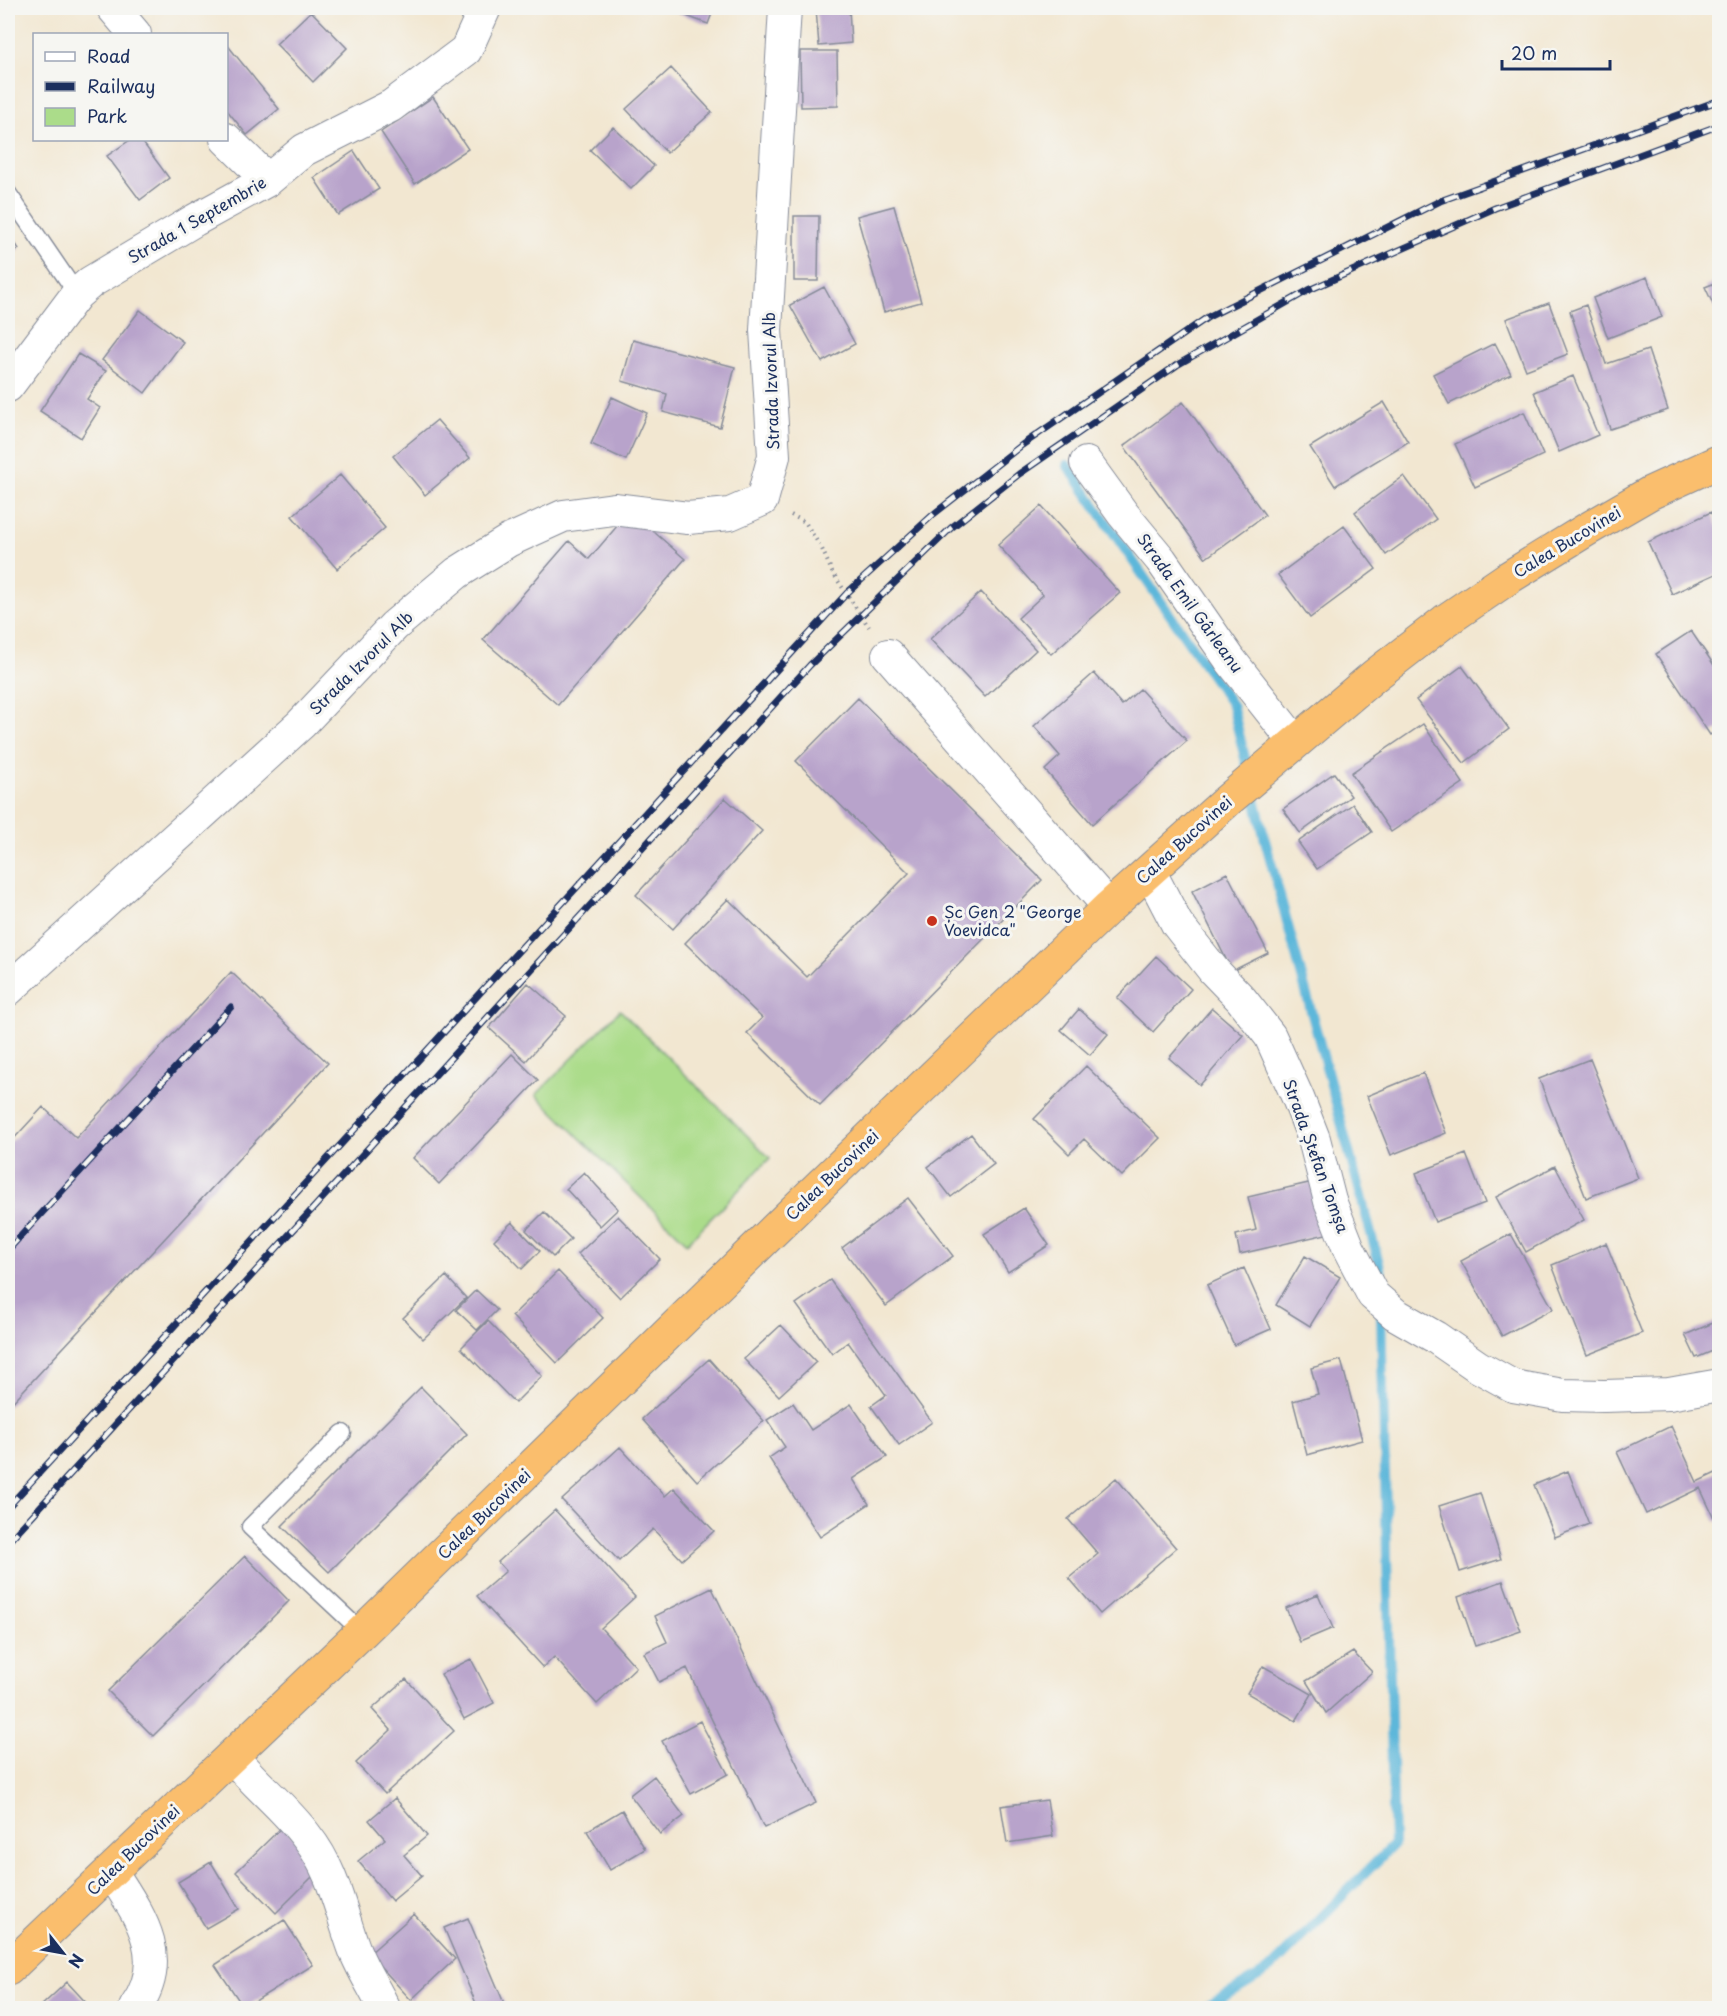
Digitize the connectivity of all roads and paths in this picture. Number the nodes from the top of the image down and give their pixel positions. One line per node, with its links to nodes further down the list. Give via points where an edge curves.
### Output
1 (113, 8): 4 (street)
2 (484, 8): 6 (street, Strada 1 Septembrie, via 466,50 391,106 304,150)
3 (785, 8): 12 (street, Strada Izvorul Alb, via 766,330 774,456)
4 (134, 33)
5 (228, 141): 6 (street)
6 (268, 180): 8 (street, Strada 1 Septembrie, via 142,251)
7 (8, 193): 8 (lane)
8 (77, 294): 9 (street, Strada 1 Septembrie)
9 (8, 386)
10 (1719, 461): 14 (highway, Calea Bucovinei, via 1650,493 1508,578 1445,621)
11 (1086, 464): 14 (street, Strada Emil Gârleanu)
12 (762, 500): 13 (path, via 805,522 832,572); 17 (street, Strada Izvorul Alb, via 730,514 688,518 614,509 563,516 508,541 458,573 394,626 301,724)
13 (888, 655): 16 (street)
14 (1295, 742): 15 (highway, Calea Bucovinei)
15 (1150, 872): 16 (highway, Calea Bucovinei); 18 (street, Strada Ștefan Tomșa, via 1177,924 1270,1036 1314,1139 1330,1201 1349,1249 1384,1305 1513,1386 1563,1395 1669,1394)
16 (1109, 907): 20 (highway, Calea Bucovinei)
17 (8, 990)
18 (1719, 1385)
19 (343, 1433): 20 (lane, via 250,1527)
20 (362, 1632): 21 (highway, Calea Bucovinei)
21 (232, 1756): 22 (highway, Calea Bucovinei); 25 (street, via 308,1837 326,1865 356,1952)
22 (111, 1871): 23 (highway, Calea Bucovinei); 24 (street, via 141,1917 149,1939 152,1969)
23 (8, 1970)
24 (135, 2008)
25 (384, 2008)

